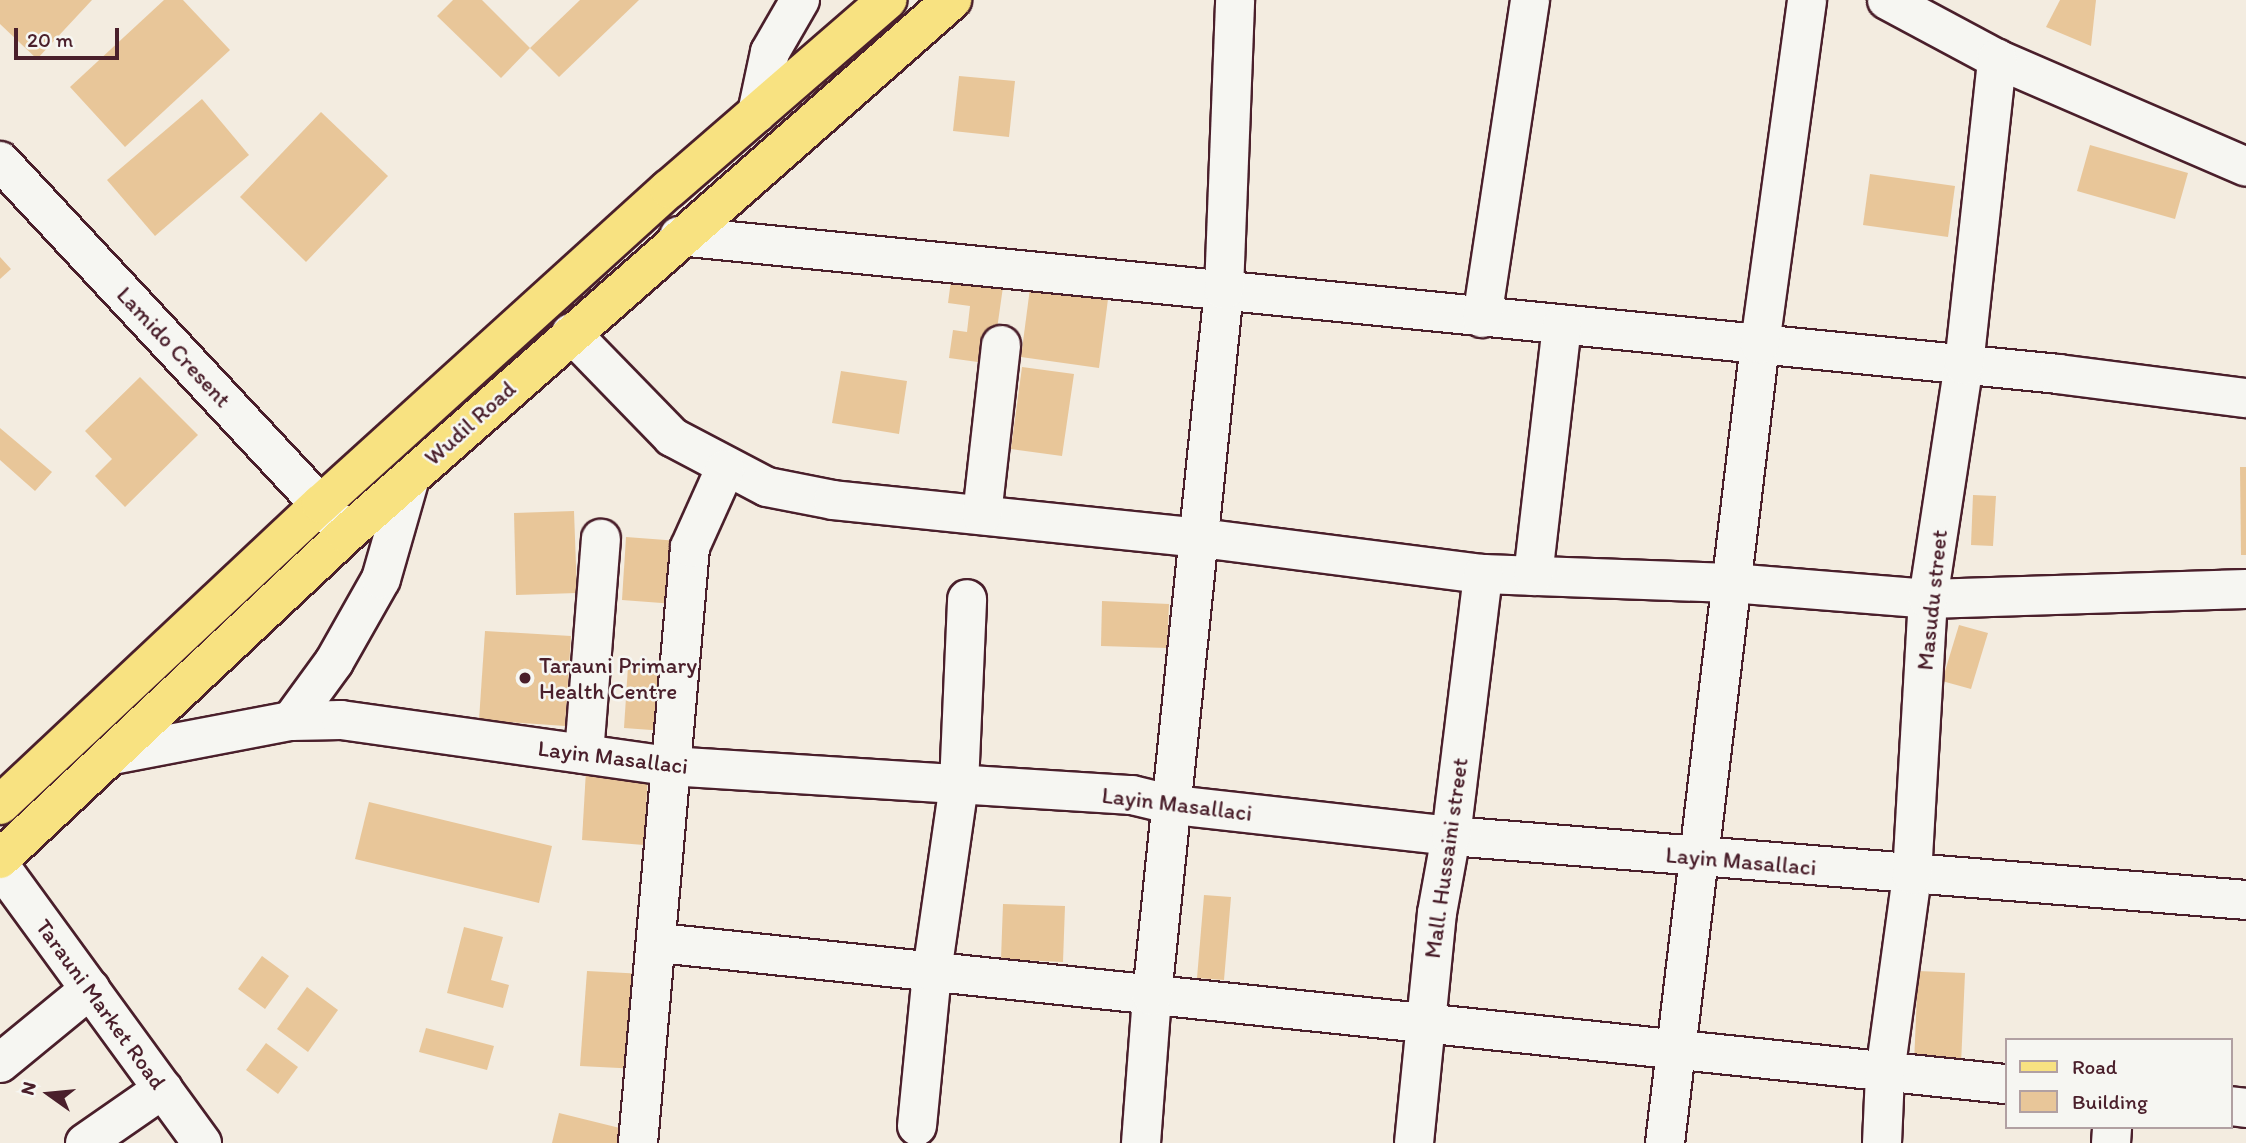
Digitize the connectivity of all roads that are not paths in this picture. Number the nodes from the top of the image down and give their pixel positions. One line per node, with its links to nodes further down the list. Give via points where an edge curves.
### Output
1 (800, 0): 9 (street, via 770,52)
2 (887, 0): 9 (main road, Wudil Road)
3 (952, 0): 12 (main road, Wudil Road)
4 (1235, 0): 13 (street)
5 (1530, 0): 14 (street)
6 (1807, 0): 17 (street)
7 (1891, 1): 8 (street)
8 (1997, 59): 11 (street); 19 (street, Masudu street)
9 (757, 113): 23 (main road, Wudil Road)
10 (0, 161): 23 (street, Lamido Cresent)
11 (2246, 167)
12 (679, 236): 13 (street); 16 (main road, Wudil Road)
13 (1224, 290): 14 (street); 26 (street)
14 (1482, 318): 15 (street)
15 (1562, 325): 17 (street); 29 (street)
16 (572, 333): 21 (street, via 672,438); 22 (main road, Wudil Road)
17 (1760, 344): 19 (street); 30 (street)
18 (1001, 345): 24 (street)
19 (1964, 365): 20 (street); 33 (street, Masudu street)
20 (2246, 398)
21 (725, 469): 24 (street, via 767,487 833,499); 37 (street, via 690,547)
22 (410, 478): 25 (main road, Wudil Road); 34 (street, via 381,579 334,662)
23 (321, 504): 25 (street, Lamido Cresent); 39 (main road, Wudil Road)
24 (982, 515): 26 (street)
25 (346, 534): 36 (main road, Wudil Road)
26 (1201, 538): 28 (street); 40 (street)
27 (601, 539): 35 (street)
28 (1483, 574): 29 (street); 41 (street, Mall. Hussaini street)
29 (1534, 576): 30 (street)
30 (1731, 583): 33 (street); 42 (street)
31 (2246, 589): 33 (street)
32 (967, 598): 38 (street)
33 (1928, 599): 45 (street, Masudu street)
34 (291, 721): 35 (street, Layin Masallaci, via 341,720); 36 (street, Layin Masallaci)
35 (584, 754): 37 (street, Layin Masallaci)
36 (112, 755): 43 (main road, Wudil Road)
37 (669, 766): 38 (street, Layin Masallaci); 47 (street)
38 (958, 785): 40 (street, Layin Masallaci, via 1132,795); 48 (street)
39 (0, 805)
40 (1174, 805): 41 (street, Layin Masallaci); 50 (street)
41 (1451, 836): 42 (street, Layin Masallaci); 51 (street, Mall. Hussaini street)
42 (1702, 858): 45 (street, Layin Masallaci); 52 (street)
43 (0, 859)
44 (0, 866): 49 (street, Tarauni Market Road)
45 (1912, 875): 46 (street, Layin Masallaci); 54 (street, Masudu street)
46 (2246, 900)
47 (659, 943): 48 (street); 60 (street)
48 (932, 972): 50 (street); 57 (street)
49 (90, 989): 53 (street); 56 (street, Tarauni Market Road)
50 (1152, 996): 51 (street); 61 (street)
51 (1425, 1024): 52 (street); 62 (street, Mall. Hussaini street)
52 (1674, 1051): 54 (street); 63 (street)
53 (0, 1063)
54 (1885, 1073): 55 (street); 64 (street, Masudu street)
55 (2004, 1084)
56 (163, 1089): 58 (street); 59 (street, Tarauni Market Road)
57 (917, 1126)
58 (85, 1143)
59 (202, 1143)
60 (638, 1143)
61 (1141, 1143)
62 (1414, 1143)
63 (1665, 1143)
64 (1882, 1143)

